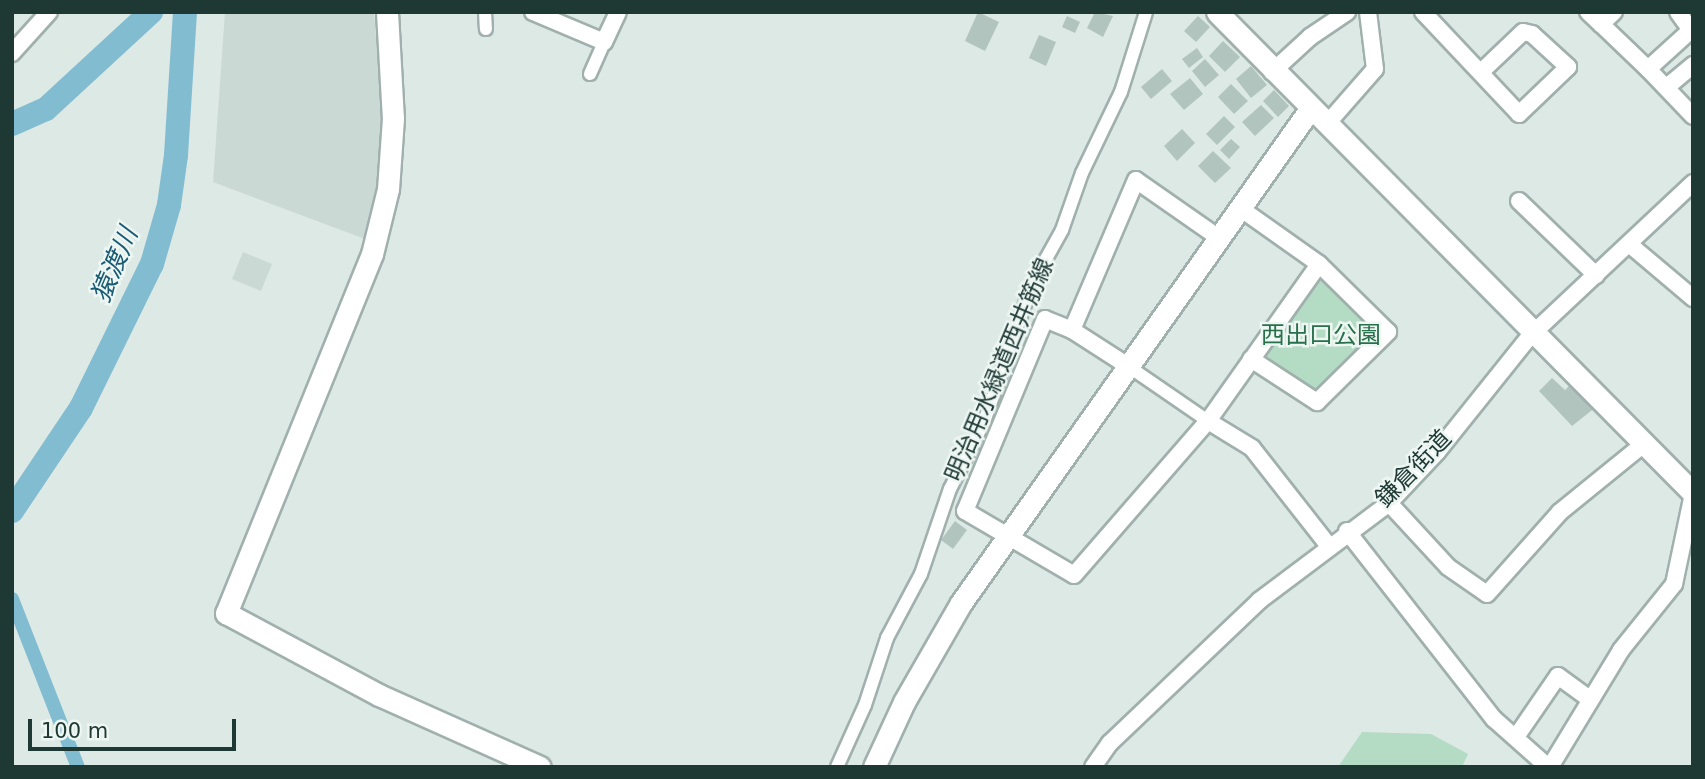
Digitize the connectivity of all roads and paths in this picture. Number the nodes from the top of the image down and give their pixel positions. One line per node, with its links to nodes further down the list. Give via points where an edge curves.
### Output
1 (50, 12): 17 (street)
2 (387, 12): 48 (street, via 393,118 388,188 372,254 226,613 379,695)
3 (485, 12): 15 (street)
4 (618, 12): 16 (street)
5 (1146, 12): 49 (street, 明治用水緑道西井筋線, via 1121,92 1082,173 1062,230 1032,284 984,422 950,489 920,574 887,638 865,705)
6 (1217, 12): 20 (street)
7 (1368, 12): 26 (street, via 1375,69)
8 (1423, 12): 21 (street)
9 (1588, 12): 14 (street)
10 (1614, 12): 14 (street)
11 (1678, 12): 19 (street, via 1691,30)
12 (539, 14): 16 (street)
13 (1338, 15): 20 (street)
14 (1601, 24): 19 (street)
15 (486, 30)
16 (604, 42): 22 (street)
17 (12, 53)
18 (1693, 65): 23 (street)
19 (1648, 69): 23 (street)
20 (1272, 72): 24 (street)
21 (1481, 72): 21 (street, via 1519,114 1567,67 1532,34 1523,32)
22 (590, 74)
23 (1668, 86): 25 (street)
24 (1310, 109): 26 (street); 29 (street)
25 (1693, 116)
26 (1326, 125): 36 (street)
27 (1693, 183): 31 (street, 鎌倉街道)
28 (1519, 201): 33 (street)
29 (1240, 208): 30 (street); 32 (street)
30 (1219, 238): 35 (street, via 1136,180); 38 (street)
31 (1629, 244): 33 (street, 鎌倉街道); 34 (street)
32 (1319, 264): 37 (street); 37 (street, via 1388,332 1317,402)
33 (1597, 275): 36 (street, 鎌倉街道)
34 (1693, 298)
35 (1072, 330): 38 (street); 44 (street, via 1045,318 965,511)
36 (1537, 333): 40 (street); 42 (street, 鎌倉街道)
37 (1251, 359): 39 (street)
38 (1128, 366): 39 (street); 44 (street)
39 (1208, 421): 44 (street, via 1074,575); 45 (street, via 1252,448)
40 (1645, 443): 41 (street); 42 (street, via 1560,512 1486,594 1448,567)
41 (1693, 494): 46 (street, via 1674,584 1650,610)
42 (1389, 503): 43 (street, 鎌倉街道)
43 (1348, 531): 45 (street, 鎌倉街道); 47 (street, via 1494,719)
44 (1010, 540): 50 (street, via 933,650)
45 (1328, 545): 51 (street, 鎌倉街道, via 1260,600 1117,736)
46 (1590, 699): 47 (street, via 1558,676); 52 (street)
47 (1516, 737): 52 (street)
48 (540, 767)
49 (837, 767)
50 (874, 767)
51 (1093, 767)
52 (1549, 767)

